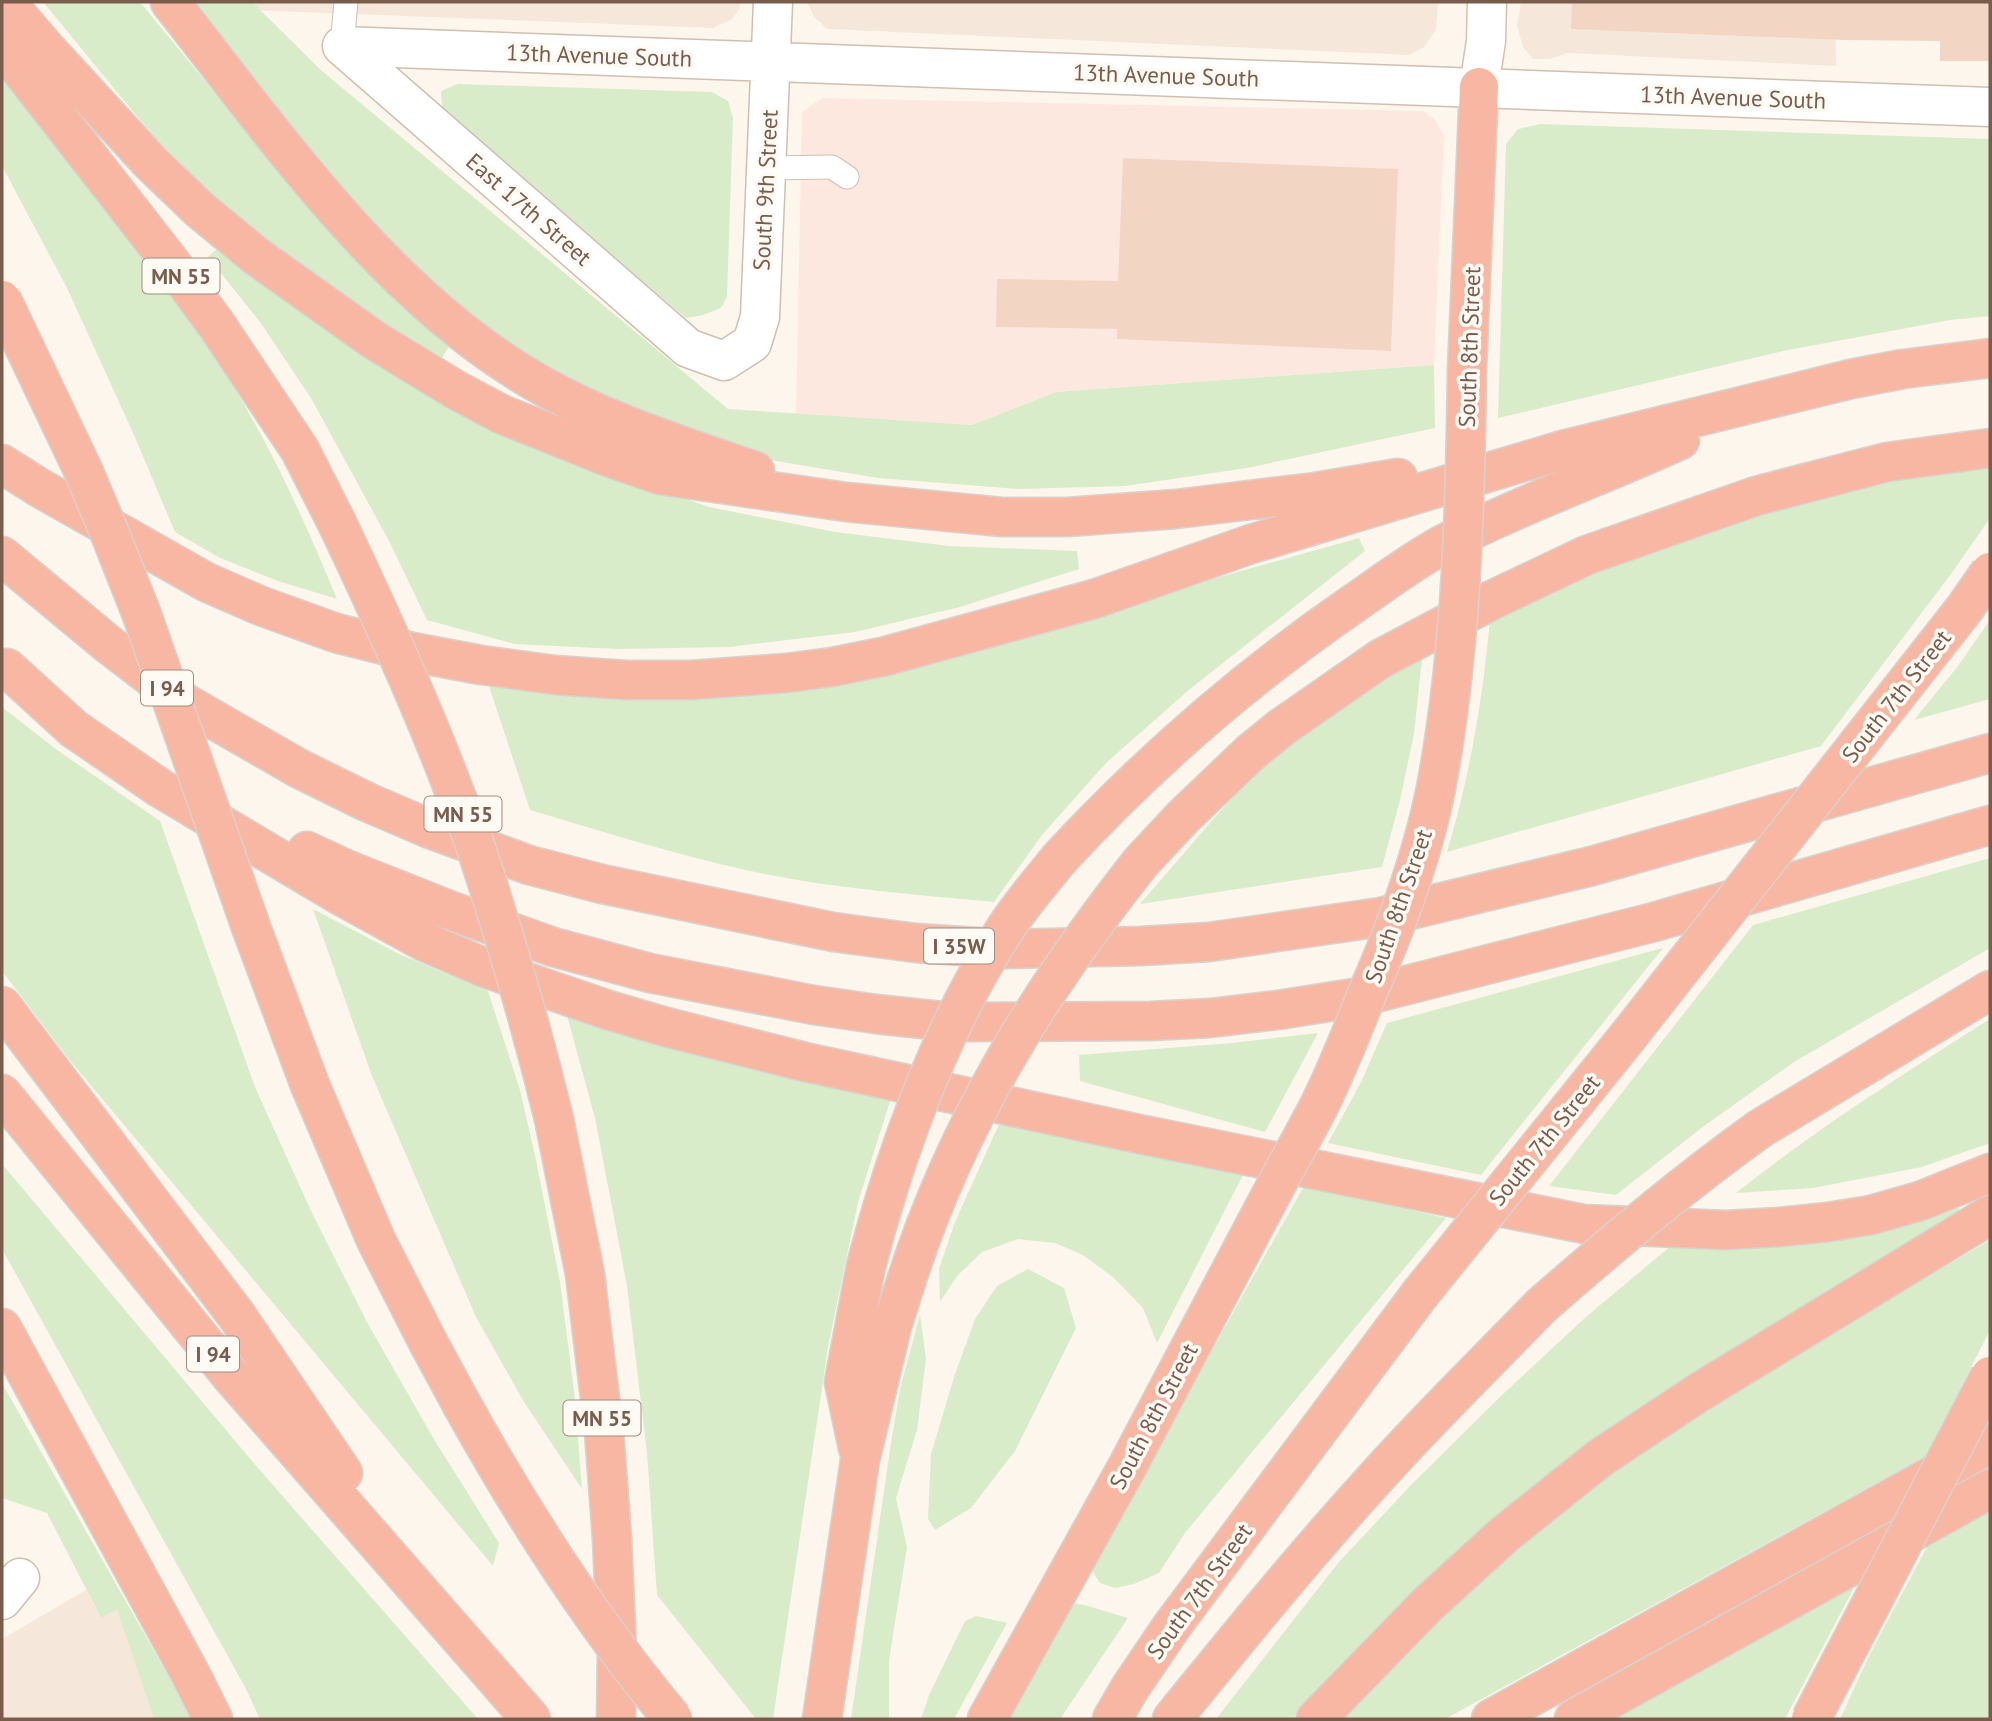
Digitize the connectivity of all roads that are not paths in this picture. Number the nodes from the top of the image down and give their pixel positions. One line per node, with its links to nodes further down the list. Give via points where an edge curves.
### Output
1 (6, 2): 20 (highway, via 107,116 199,209 310,295 456,390 501,414 660,475)
2 (170, 2): 20 (highway, via 345,218 425,300 485,349 544,387 629,427)
3 (346, 2): 7 (lane)
4 (772, 2): 8 (street, South 9th Street)
5 (1487, 2): 9 (street, South 8th Street)
6 (2, 46): 39 (highway, MN 55, bridge, via 216,324 300,450 378,610 472,838 534,1040 585,1274 612,1538)
7 (342, 46): 8 (street, 13th Avenue South); 15 (street, East 17th Street, via 688,348)
8 (771, 61): 9 (street, 13th Avenue South); 11 (street, South 9th Street)
9 (1479, 86): 10 (street, 13th Avenue South); 42 (highway, South 8th Street, bridge, via 1464,527 1454,660 1435,789 1410,885 1390,943 1319,1105)
10 (1990, 107)
11 (766, 167): 12 (lane, via 832,167); 15 (street, South 9th Street, via 760,317 752,343)
12 (847, 177)
13 (2, 300): 40 (highway, I 94, bridge, via 115,546 310,1085 376,1240 522,1509 598,1623)
14 (1990, 358): 16 (highway, via 1903,369)
15 (724, 361)
16 (1782, 395): 18 (highway); 34 (highway, bridge, via 1507,514 1404,569 1260,673 1128,788 1060,858 1008,925 981,970 942,1044 899,1152 866,1266 844,1382)
17 (1990, 448): 34 (highway, bridge, via 1887,462 1756,496 1587,555 1380,659 1250,753 1142,862 1103,911 994,1077 921,1236 892,1326)
18 (1559, 451): 19 (highway, via 1251,544 1094,599 943,641 832,667 691,680 555,675 435,656 336,633 206,582); 20 (highway, via 1315,492 1067,517 1002,517)
19 (2, 464)
20 (846, 502)
21 (2, 556): 24 (highway, I 35W, via 185,704 298,768 430,829 529,865 602,884 833,932 916,943 1009,949 1141,946 1209,942 1381,918 1592,866)
22 (1990, 572): 43 (highway, South 7th Street, bridge, via 1626,1039 1420,1294 1172,1626)
23 (4, 666): 25 (highway, via 166,777 301,848 449,910 553,947 650,973 814,1005 951,1022 1210,1018 1360,997 1654,922); 29 (highway, via 74,729 160,788 425,942 608,1010 691,1033 1126,1131 1584,1224 1726,1230 1828,1222 1920,1201)
24 (1990, 753)
25 (1990, 825)
26 (1990, 990): 44 (highway, bridge, via 1761,1128 1608,1247 1541,1306 1369,1485)
27 (2, 1006): 36 (highway, via 237,1316)
28 (2, 1094): 36 (highway, I 94, via 232,1377)
29 (1990, 1173)
30 (1990, 1215): 45 (highway, via 1600,1458 1427,1604)
31 (2, 1328): 37 (highway)
32 (1990, 1376): 48 (highway, bridge)
33 (1990, 1444): 46 (highway)
34 (860, 1461): 41 (highway)
35 (1990, 1489): 47 (highway)
36 (433, 1608): 38 (highway, I 94)
37 (213, 1719)
38 (531, 1719)
39 (616, 1719)
40 (674, 1719)
41 (822, 1719)
42 (987, 1719)
43 (1112, 1719)
44 (1172, 1719)
45 (1316, 1719)
46 (1491, 1719)
47 (1574, 1719)
48 (1811, 1719)

